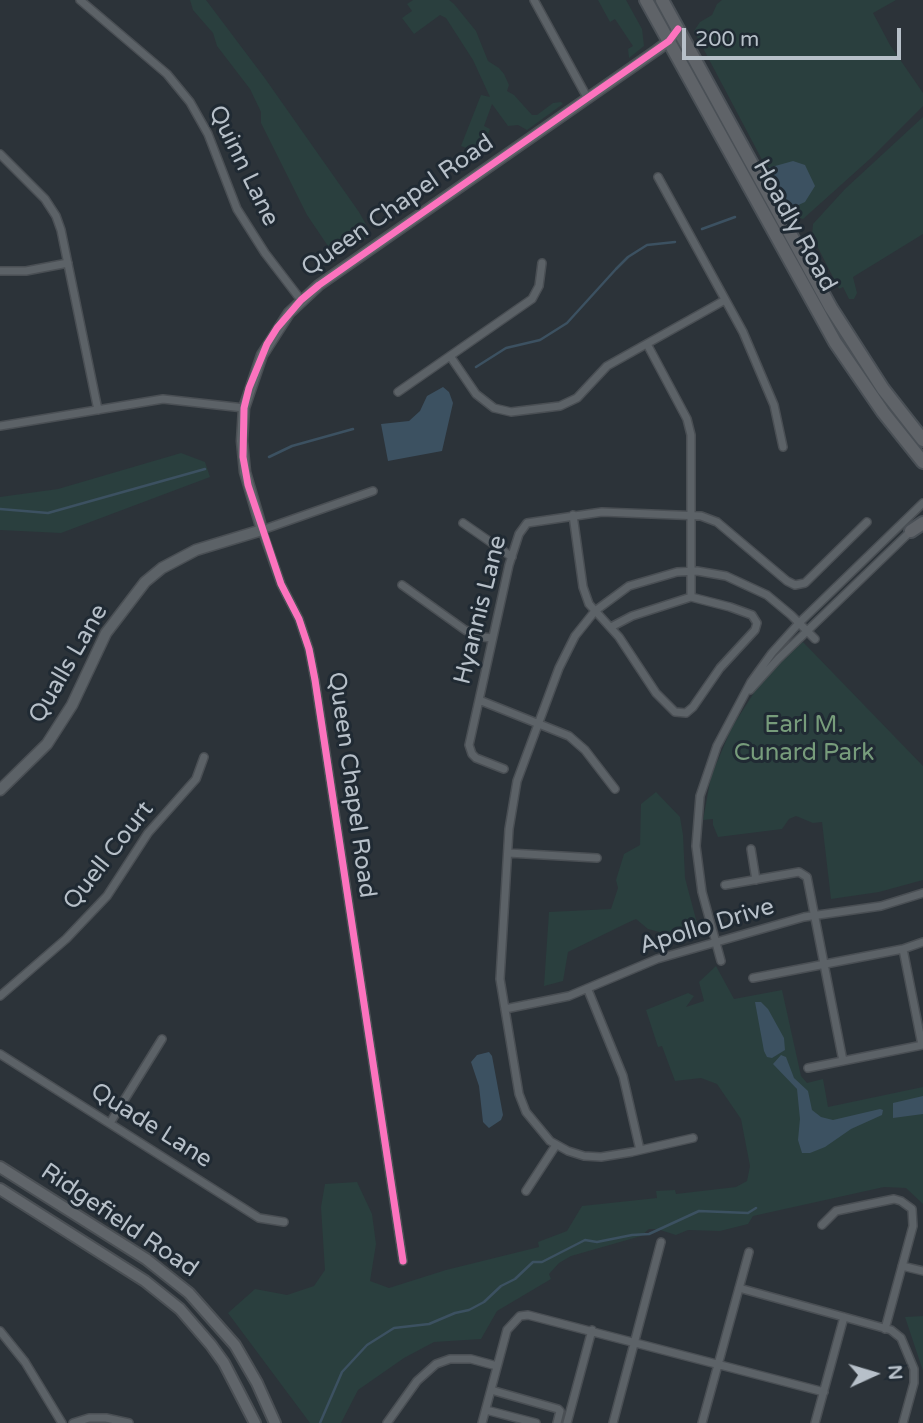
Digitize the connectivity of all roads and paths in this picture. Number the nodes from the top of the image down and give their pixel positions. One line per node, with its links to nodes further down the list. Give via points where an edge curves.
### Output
1 (80, 0): 13 (street, Quinn Lane, via 167,74 190,102 242,217)
2 (534, 0): 7 (street)
3 (646, 0): 6 (main road, Hoadly Road)
4 (662, 0): 5 (main road, Hoadly Road)
5 (678, 29): 6 (street, Queen Chapel Road); 21 (main road, Hoadly Road, via 831,308 883,389)
6 (669, 41): 7 (street, Queen Chapel Road); 23 (main road, Hoadly Road, via 835,342)
7 (588, 99): 13 (street, Queen Chapel Road)
8 (0, 154): 10 (street, via 50,206)
9 (658, 177): 14 (street)
10 (68, 263): 12 (street); 19 (street)
11 (542, 263): 16 (street, via 532,299)
12 (0, 271)
13 (301, 300): 18 (street, Queen Chapel Road, via 267,344)
14 (725, 300): 15 (street); 22 (street, via 774,405)
15 (647, 344): 16 (street, via 607,366 572,402 511,412 499,410 475,394); 27 (street, via 690,427)
16 (450, 356): 17 (street)
17 (398, 392)
18 (244, 408): 19 (street, via 163,399); 31 (street, Queen Chapel Road, via 245,472)
19 (98, 410): 20 (street)
20 (0, 426)
21 (923, 440)
22 (783, 447)
23 (923, 462)
24 (373, 491): 31 (street, Qualls Lane)
25 (923, 503): 38 (street)
26 (573, 515): 27 (street, Hyannis Lane); 33 (street, Hyannis Lane, via 527,523); 37 (street, via 583,587)
27 (691, 515): 29 (street, Hyannis Lane, via 716,522 795,585 805,583); 34 (street)
28 (923, 521): 32 (main road)
29 (867, 522)
30 (463, 523): 33 (street)
31 (262, 530): 49 (street, Qualls Lane, via 196,550 145,582 106,633 72,705 47,744); 82 (street, Queen Chapel Road, via 311,659)
32 (911, 531): 40 (street)
33 (512, 557): 41 (street, Hyannis Lane)
34 (691, 571): 36 (street); 37 (street, via 642,581 616,593); 38 (street, via 726,576 755,588)
35 (402, 585): 41 (street, via 465,630)
36 (691, 597): 39 (street); 39 (street, via 752,615 757,623 686,713 675,712 665,703)
37 (595, 611): 39 (street); 45 (street, via 567,649)
38 (799, 623): 40 (street); 44 (street, via 760,668)
39 (611, 627)
40 (808, 632): 42 (street); 44 (street, via 770,667)
41 (492, 638): 43 (street, Hyannis Lane)
42 (815, 639)
43 (479, 700): 45 (street); 47 (street, Hyannis Lane, via 470,750 476,758)
44 (739, 705): 57 (street, via 713,756 698,816 698,869)
45 (538, 723): 48 (street, via 578,743); 51 (street, via 517,781)
46 (204, 757): 64 (street, Quell Court, via 196,779 148,833 107,896)
47 (504, 769)
48 (615, 789)
49 (0, 790)
50 (751, 849): 53 (street)
51 (508, 853): 52 (street); 65 (street, via 500,979)
52 (597, 858)
53 (756, 880): 54 (street); 56 (street, via 804,874)
54 (725, 885)
55 (923, 893): 56 (street, Apollo Drive, via 881,906)
56 (814, 915): 57 (street, Apollo Drive); 61 (street)
57 (716, 942): 60 (street); 63 (street, Apollo Drive, via 645,964)
58 (923, 942): 59 (street)
59 (903, 949): 61 (street); 67 (street)
60 (721, 961)
61 (824, 965): 62 (street); 69 (street)
62 (753, 978)
63 (588, 990): 65 (street, Apollo Drive); 74 (street, via 623,1076)
64 (0, 996)
65 (505, 1009): 73 (street, via 521,1101 536,1127)
66 (162, 1039): 71 (street)
67 (922, 1045): 69 (street)
68 (0, 1054): 71 (street, Quade Lane)
69 (843, 1061): 70 (street)
70 (808, 1068)
71 (110, 1123): 78 (street, Quade Lane, via 259,1218)
72 (693, 1138): 74 (street)
73 (556, 1145): 74 (street, via 590,1157); 77 (street)
74 (640, 1150)
75 (0, 1167): 100 (main road, Ridgefield Road, via 146,1259 189,1293 235,1345)
76 (0, 1189): 99 (main road, Ridgefield Road, via 145,1281 180,1309 224,1363)
77 (526, 1191)
78 (284, 1223)
79 (822, 1225): 83 (street, via 836,1211 901,1201 912,1209 913,1216)
80 (661, 1242): 90 (street)
81 (749, 1252): 85 (street)
82 (402, 1261)
83 (902, 1266): 84 (street); 87 (street)
84 (923, 1271)
85 (739, 1289): 86 (street); 91 (street)
86 (844, 1317): 87 (street); 94 (street)
87 (885, 1329): 109 (street, via 901,1338 914,1369)
88 (592, 1330): 90 (street); 92 (street, via 536,1315 520,1316 507,1330); 105 (street)
89 (0, 1331): 96 (street)
90 (635, 1341): 91 (street); 106 (street)
91 (718, 1364): 94 (street); 107 (street)
92 (498, 1366): 93 (street); 101 (street, via 471,1359 436,1364)
93 (491, 1390): 95 (street); 104 (street, via 558,1409)
94 (824, 1392): 108 (street)
95 (486, 1410): 102 (street); 103 (street)
96 (62, 1423)
97 (74, 1423): 98 (street, via 89,1418)
98 (129, 1423)
99 (255, 1423)
100 (275, 1423)
101 (387, 1423)
102 (482, 1423)
103 (536, 1423)
104 (557, 1423)
105 (567, 1423)
106 (613, 1423)
107 (702, 1423)
108 (816, 1423)
109 (903, 1423)

